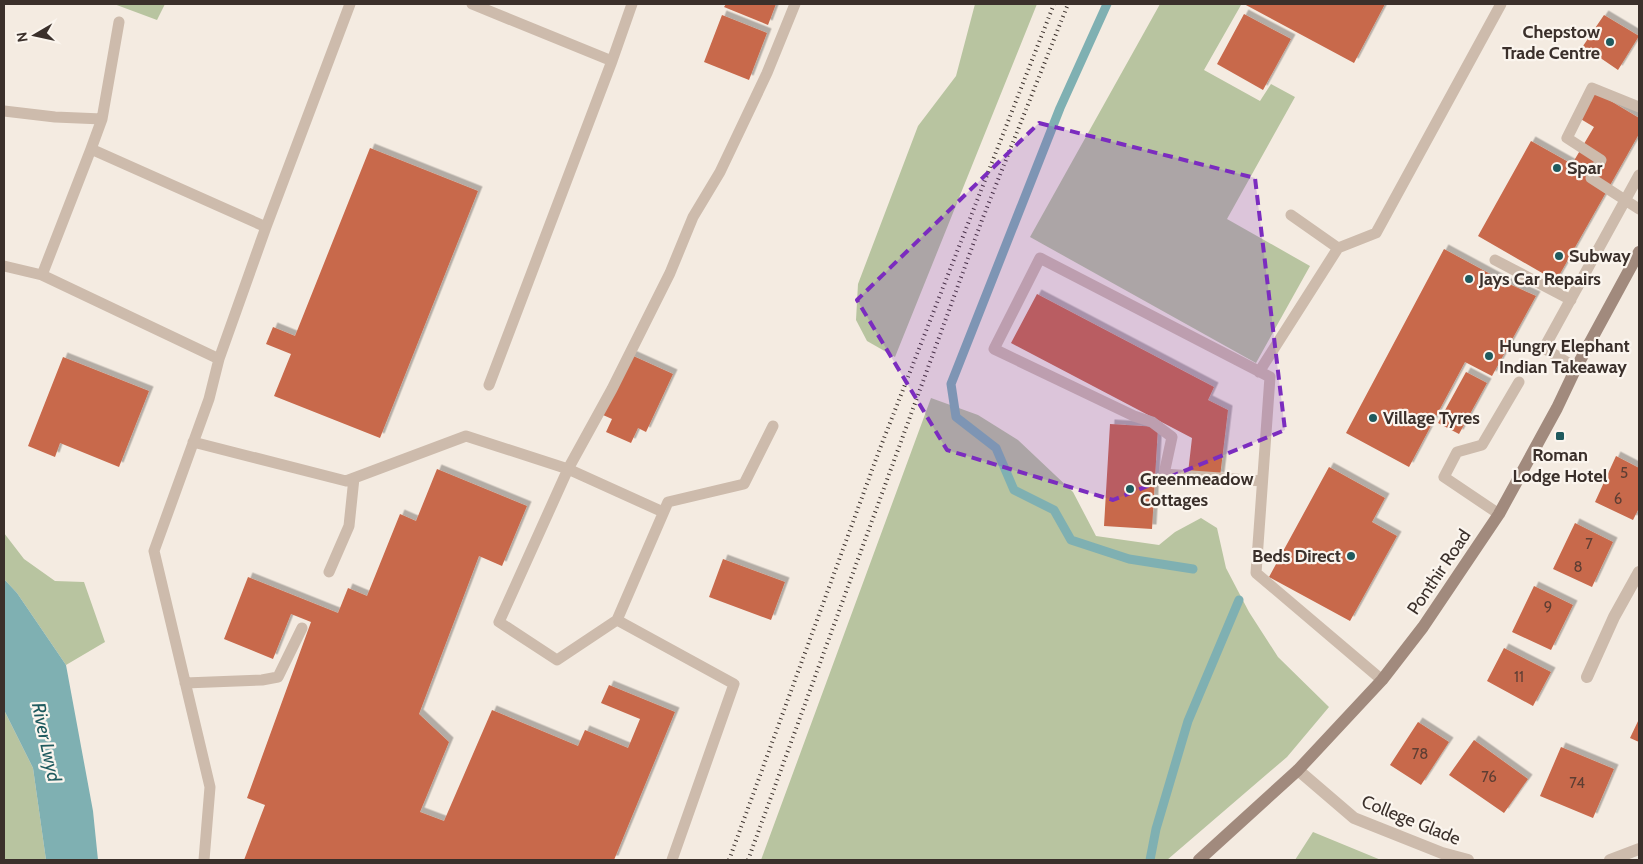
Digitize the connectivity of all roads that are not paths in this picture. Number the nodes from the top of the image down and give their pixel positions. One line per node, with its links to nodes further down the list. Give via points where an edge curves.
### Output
1 (350, 4): 16 (lane)
2 (472, 4): 7 (lane)
3 (632, 4): 7 (lane)
4 (795, 4): 30 (lane, via 767,73 720,172 693,216 670,273)
5 (1501, 4): 17 (lane, via 1376,233)
6 (119, 22): 10 (lane)
7 (612, 61): 27 (lane)
8 (1639, 107): 13 (lane, via 1592,88 1567,138 1601,160 1591,178)
9 (4, 111): 10 (lane)
10 (102, 119): 11 (lane)
11 (91, 149): 16 (lane); 21 (lane)
12 (1639, 175): 13 (lane)
13 (1625, 201): 14 (lane); 22 (lane)
14 (1639, 209)
15 (1291, 215): 17 (lane)
16 (266, 227): 23 (lane)
17 (1338, 248): 25 (lane)
18 (1639, 252): 24 (main road, Ponthir Road)
19 (1495, 260): 22 (lane)
20 (4, 266): 21 (lane)
21 (42, 275): 23 (lane)
22 (1571, 300): 24 (lane, via 1544,348)
23 (219, 359): 29 (lane)
24 (1576, 368): 34 (main road, Ponthir Road)
25 (1259, 372): 32 (lane, via 1270,377); 32 (lane, via 1040,258 994,349 1152,422 1172,437 1164,474)
26 (1519, 382): 34 (lane, via 1482,445 1457,452 1444,477)
27 (489, 385)
28 (773, 426): 33 (lane, via 744,484 668,502)
29 (193, 442): 31 (lane, via 346,481); 41 (lane, via 154,551)
30 (568, 469): 31 (lane, via 466,436); 33 (lane); 37 (lane, via 499,622 557,660)
31 (354, 478): 35 (lane, via 349,526)
32 (1262, 481): 40 (lane, via 1256,573)
33 (663, 512): 37 (lane)
34 (1498, 514): 40 (main road, Ponthir Road, via 1423,627)
35 (329, 572)
36 (1639, 572): 39 (street)
37 (617, 620): 45 (lane, via 734,684)
38 (302, 628): 41 (lane, via 278,677)
39 (1587, 677)
40 (1382, 680): 42 (main road, Ponthir Road)
41 (185, 682): 44 (lane, via 210,787)
42 (1298, 770): 46 (main road, Ponthir Road); 47 (street, College Glade, via 1354,818)
43 (1639, 849): 48 (street)
44 (204, 860)
45 (672, 860)
46 (1199, 860)
47 (1468, 860)
48 (1610, 860)

